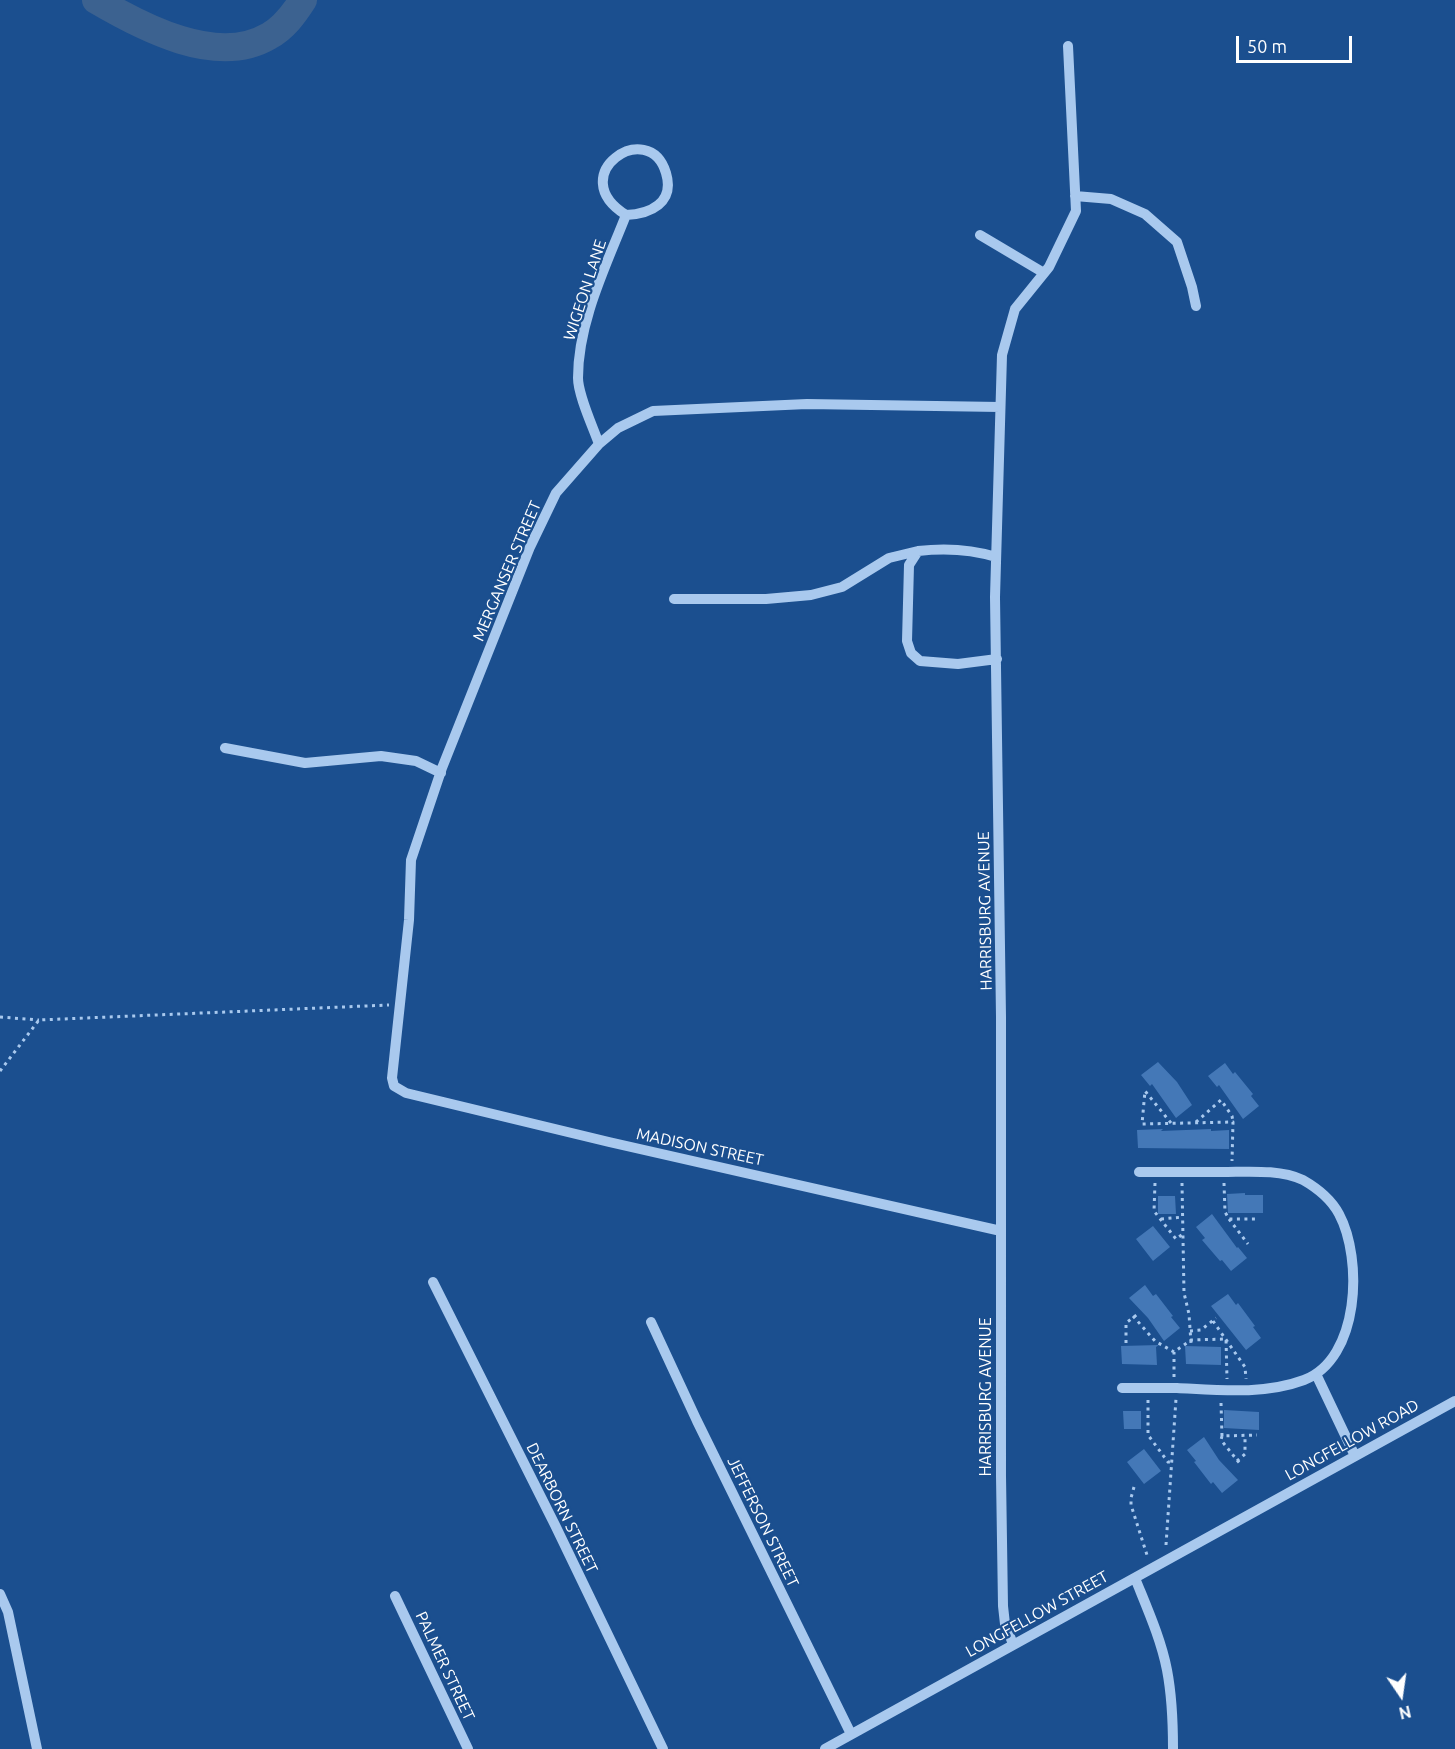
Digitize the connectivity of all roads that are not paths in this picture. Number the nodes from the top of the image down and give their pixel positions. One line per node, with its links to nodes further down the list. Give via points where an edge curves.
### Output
1 (1068, 46): 2 (street, HARRISBURG AVENUE)
2 (1075, 196): 5 (street, HARRISBURG AVENUE, via 1076,211); 6 (street, via 1112,198 1145,214 1177,242)
3 (626, 215): 3 (street, via 655,209 665,196 668,178 664,164 654,154 639,149 621,152 609,164 603,179 604,194); 8 (street, WIGEON LANE, via 581,342 578,380)
4 (980, 235): 5 (street)
5 (1044, 273): 7 (street, HARRISBURG AVENUE, via 1015,309 1002,355)
6 (1196, 306)
7 (1000, 406): 8 (street, MERGANSER STREET, via 807,404 653,411 618,428); 10 (street, HARRISBURG AVENUE)
8 (599, 444): 14 (street, MERGANSER STREET, via 556,493 530,547)
9 (918, 551): 10 (street, via 949,549); 11 (street, via 889,558 842,587 811,594); 12 (street, via 909,565 907,641 911,653 920,661 958,664)
10 (996, 557): 12 (street, HARRISBURG AVENUE)
11 (674, 599)
12 (997, 659): 17 (street, HARRISBURG AVENUE)
13 (225, 748): 14 (street, via 305,763 381,756 416,761)
14 (441, 773): 15 (street, MERGANSER STREET, via 411,860)
15 (394, 1086): 17 (street, MADISON STREET, via 609,1142)
16 (1140, 1172): 20 (street, via 1287,1174 1316,1187 1329,1199 1346,1229 1353,1264 1352,1304 1335,1352)
17 (1001, 1231): 28 (street, HARRISBURG AVENUE, via 1002,1568 1005,1624)
18 (433, 1282): 32 (street, DEARBORN STREET)
19 (651, 1322): 29 (street, JEFFERSON STREET)
20 (1316, 1374): 21 (street, via 1275,1387); 23 (street)
21 (1122, 1388)
22 (1455, 1401): 23 (street, LONGFELLOW ROAD)
23 (1355, 1456): 24 (street, LONGFELLOW ROAD)
24 (1263, 1506): 25 (street, LONGFELLOW STREET)
25 (1135, 1578): 28 (street, LONGFELLOW STREET); 34 (street, via 1167,1669)
26 (0, 1594): 30 (street, via 8,1612)
27 (394, 1596): 31 (street, PALMER STREET)
28 (1013, 1644): 29 (street, LONGFELLOW STREET)
29 (851, 1734): 33 (street, LONGFELLOW STREET)
30 (37, 1749)
31 (468, 1749)
32 (663, 1749)
33 (825, 1749)
34 (1173, 1749)

